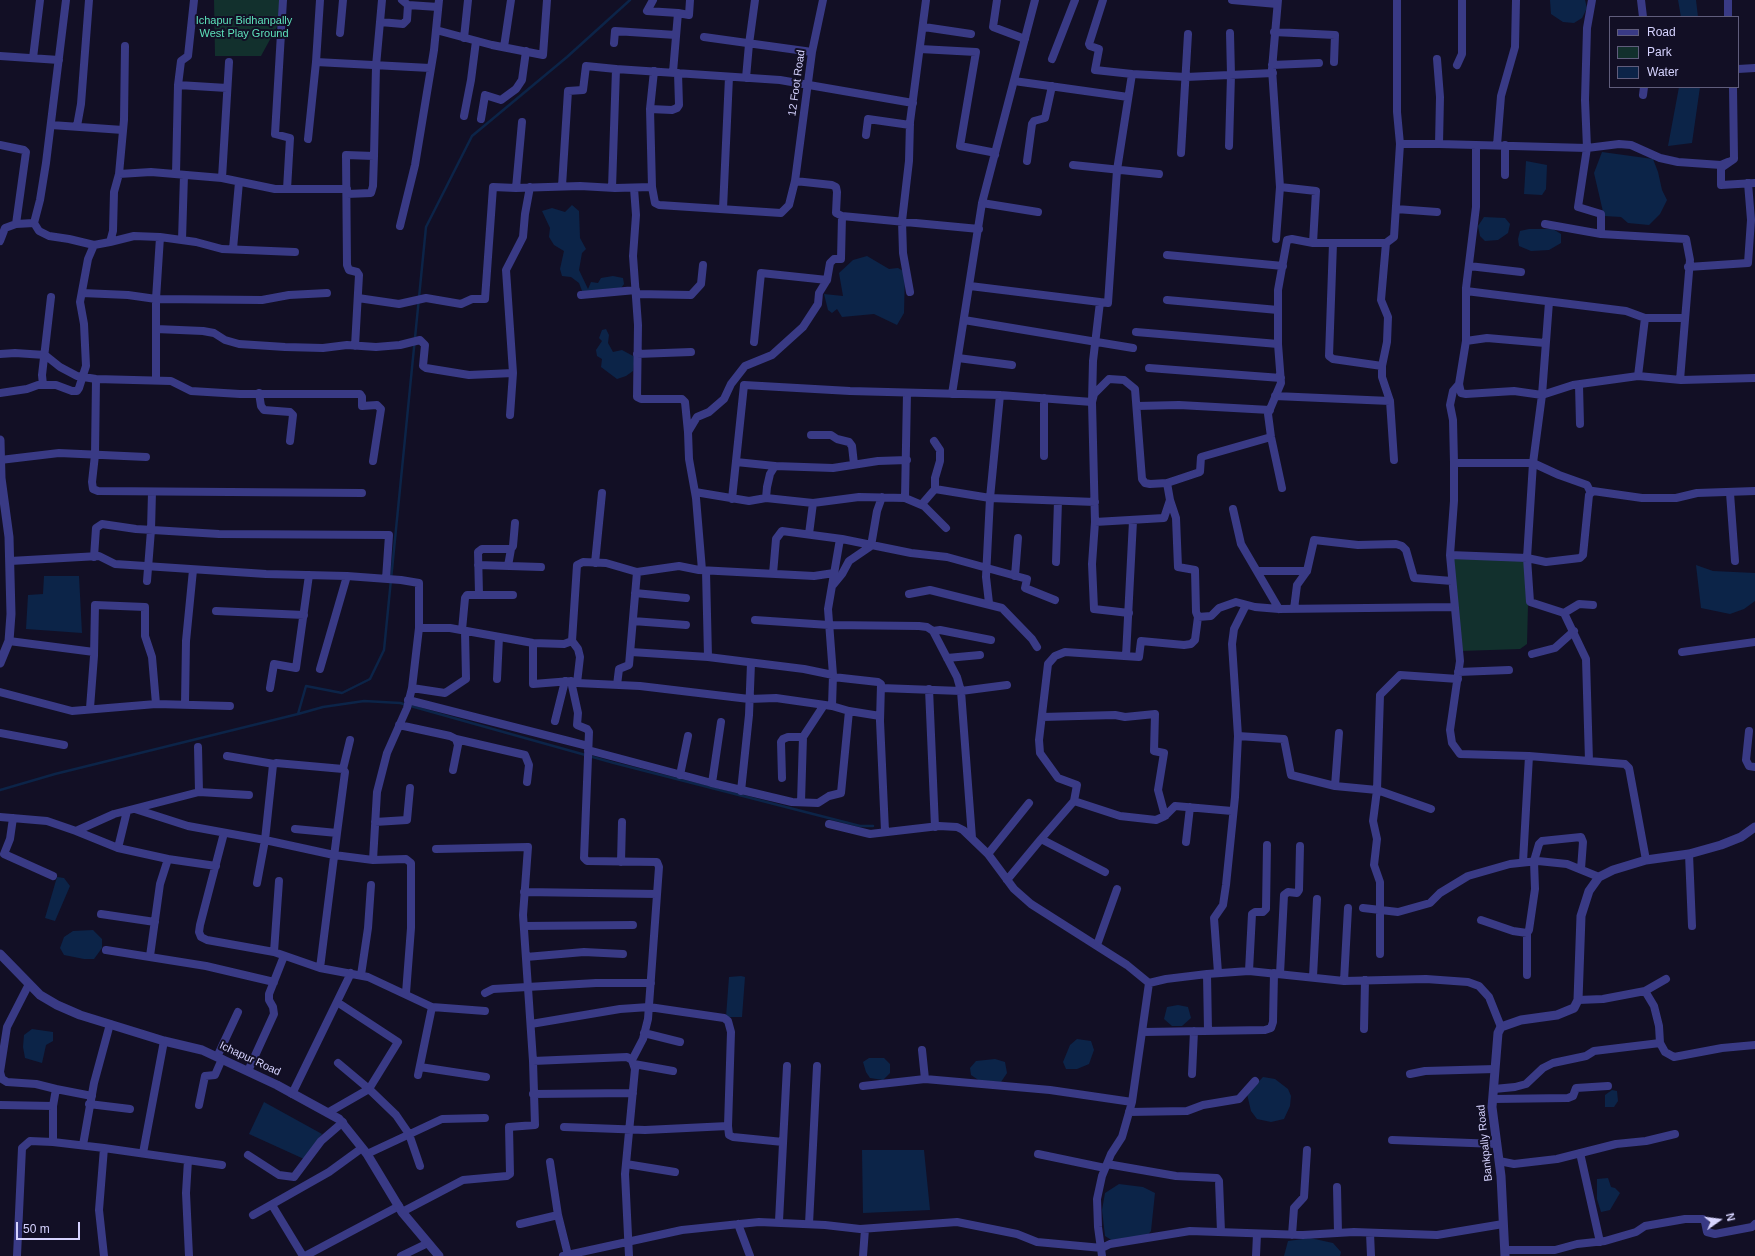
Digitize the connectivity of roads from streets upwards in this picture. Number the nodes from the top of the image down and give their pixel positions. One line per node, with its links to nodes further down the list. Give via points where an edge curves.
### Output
1 (40, 0): 55 (street)
2 (66, 0): 58 (street)
3 (89, 0): 91 (street)
4 (194, 0): 79 (street, via 188,56 181,61)
5 (283, 0): 125 (street, via 275,134 290,138)
6 (320, 0): 60 (street)
7 (343, 0): 38 (street)
8 (382, 0): 34 (street)
9 (468, 0): 44 (street)
10 (511, 0): 50 (street)
11 (547, 0): 52 (street, via 543,55)
12 (653, 0): 31 (street, via 647,11)
13 (690, 0): 31 (street, via 689,15)
14 (755, 0): 48 (street)
15 (823, 0): 53 (street, 12 Foot Road)
16 (926, 0): 35 (street)
17 (996, 0): 45 (street, via 993,27)
18 (1035, 0): 45 (street)
19 (1075, 0): 56 (street)
20 (1103, 0): 72 (street, via 1089,44 1099,49 1095,70)
21 (1232, 0): 28 (street)
22 (1397, 0): 95 (street, via 1397,112)
23 (1462, 0): 63 (street, via 1462,54)
24 (1516, 0): 99 (street, via 1515,47 1501,96)
25 (1592, 0): 101 (street, via 1587,28)
26 (1641, 0): 32 (street)
27 (1728, 0): 33 (street)
28 (1278, 2): 37 (street)
29 (405, 3): 30 (street); 34 (street, via 407,20 403,24)
30 (439, 3): 36 (street)
31 (678, 13): 42 (street)
32 (1643, 16)
33 (1728, 16)
34 (380, 22): 64 (street)
35 (924, 27): 40 (street); 51 (street)
36 (436, 30): 44 (street); 65 (street)
37 (1274, 32): 61 (street, via 1335,35); 68 (street)
38 (340, 33)
39 (1230, 33): 73 (street)
40 (971, 34)
41 (1188, 34): 75 (street)
42 (676, 35): 47 (street, via 615,31); 71 (street)
43 (704, 37): 48 (street)
44 (464, 38): 46 (street)
45 (1026, 39): 77 (street)
46 (476, 41): 50 (street); 86 (street)
47 (614, 43)
48 (749, 44): 53 (street); 76 (street)
49 (125, 46): 92 (street)
50 (504, 48): 52 (street)
51 (920, 49): 84 (street); 103 (street, via 976,52 960,146)
52 (526, 51): 87 (street, via 522,80 516,89 501,100 485,95)
53 (812, 52): 78 (street, 12 Foot Road)
54 (0, 56): 55 (street)
55 (33, 58): 58 (street)
56 (1052, 59)
57 (1437, 59): 96 (street, via 1440,97)
58 (59, 60): 89 (street)
59 (229, 62): 81 (street)
60 (316, 62): 64 (street); 94 (street)
61 (1334, 62)
62 (1319, 63): 68 (street)
63 (1457, 65)
64 (376, 66): 65 (street); 104 (street)
65 (430, 68): 137 (street, via 414,165)
66 (1755, 68): 69 (street)
67 (616, 69): 70 (street); 118 (street, via 586,66 583,90 568,91); 123 (street)
68 (1273, 69): 73 (street); 120 (street)
69 (1739, 69)
70 (654, 71): 71 (street); 85 (street, 12 Foot Road)
71 (676, 73): 74 (street); 85 (street, via 679,105 677,108)
72 (1132, 74): 75 (street); 83 (street)
73 (1231, 75): 75 (street); 100 (street)
74 (729, 77): 76 (street); 128 (street)
75 (1186, 77): 102 (street)
76 (746, 78): 78 (street)
77 (1014, 81): 80 (street); 103 (street)
78 (808, 84): 84 (street); 115 (street, 12 Foot Road)
79 (178, 85): 81 (street); 110 (street)
80 (1052, 86): 83 (street); 105 (street, via 1045,118 1032,124)
81 (227, 88): 114 (street)
82 (1733, 88): 106 (street, via 1734,159)
83 (1128, 97): 108 (street)
84 (913, 102): 90 (street)
85 (650, 109): 119 (street, 12 Foot Road)
86 (464, 116)
87 (481, 119)
88 (522, 122): 121 (street)
89 (51, 125): 91 (street); 134 (street)
90 (910, 125): 93 (street, via 868,119); 133 (street)
91 (77, 126): 92 (street)
92 (123, 130): 109 (street)
93 (866, 135)
94 (308, 139)
95 (1400, 144): 96 (street); 129 (street)
96 (1439, 144): 98 (street)
97 (0, 145): 135 (street, via 26,152)
98 (1476, 145): 99 (street); 154 (street, via 1476,207)
99 (1501, 145): 101 (street); 113 (street)
100 (1229, 146)
101 (1587, 148): 106 (street, via 1631,145 1660,158 1678,162 1721,165); 139 (street, via 1578,207 1601,214)
102 (1181, 153)
103 (995, 155): 127 (street)
104 (374, 156): 126 (street, via 374,186 371,193); 126 (street, via 346,155)
105 (1027, 160)
106 (1728, 162): 117 (street, via 1721,168 1721,184)
107 (1072, 165): 108 (street)
108 (1117, 170): 111 (street); 169 (street, via 1110,302)
109 (119, 174): 110 (street); 144 (street, via 114,192 113,231)
110 (176, 174): 112 (street)
111 (1159, 174)
112 (184, 175): 114 (street); 142 (street)
113 (1504, 175)
114 (222, 178): 116 (street)
115 (795, 181): 128 (street, 12 Foot Road, via 790,205 781,213); 132 (street, via 836,187 836,213)
116 (239, 182): 125 (street); 149 (street)
117 (1751, 183): 155 (street, via 1748,263)
118 (562, 186): 122 (street); 123 (street)
119 (652, 187): 124 (street); 128 (street, 12 Foot Road, via 654,201 659,205)
120 (1280, 187): 141 (street); 145 (street, via 1316,191)
121 (516, 188): 122 (street); 166 (street, via 493,187 485,299 472,299 461,304 426,298 399,304)
122 (530, 188): 192 (street, via 523,237 506,270)
123 (612, 188): 124 (street)
124 (634, 188): 159 (street, via 636,215 633,256)
125 (287, 189): 126 (street)
126 (347, 192): 166 (street, via 347,265 349,270 359,275)
127 (982, 203): 130 (street); 138 (street)
128 (723, 209)
129 (1396, 209): 131 (street); 147 (street, via 1394,237)
130 (1038, 212)
131 (1437, 212)
132 (842, 216): 133 (street); 157 (street, via 841,259 834,259 830,263)
133 (902, 221): 138 (street); 160 (street, via 903,252)
134 (34, 223): 135 (street); 148 (street, via 39,231 49,236)
135 (16, 224): 143 (street, via 5,228)
136 (1545, 224): 139 (street)
137 (400, 226)
138 (979, 229): 158 (street)
139 (1601, 234): 155 (street, via 1686,239 1690,260)
140 (160, 237): 142 (street); 144 (street, via 134,236); 167 (street)
141 (1276, 239)
142 (182, 240): 149 (street)
143 (0, 241)
144 (110, 242): 148 (street)
145 (1313, 243): 146 (street); 153 (street, via 1287,240)
146 (1333, 243): 147 (street); 190 (street, via 1329,356 1333,359)
147 (1386, 243): 190 (street, via 1381,300 1388,316)
148 (94, 245): 162 (street, via 88,259)
149 (233, 249): 150 (street)
150 (295, 252)
151 (1167, 255): 153 (street)
152 (703, 265): 159 (street, via 701,284 691,295)
153 (1282, 266): 171 (street)
154 (1469, 266): 156 (street); 161 (street)
155 (1688, 267): 173 (street)
156 (1521, 272)
157 (827, 280): 178 (street, via 761,273); 217 (street, via 819,293 818,304 803,327 772,355 745,366 731,384 724,399 709,412 697,417)
158 (970, 286): 169 (street); 174 (street)
159 (636, 292): 164 (street); 186 (street)
160 (910, 292)
161 (1466, 292): 170 (street); 177 (street)
162 (82, 293): 167 (street); 194 (street, via 80,302 86,366)
163 (327, 293): 167 (street, via 289,295 262,300)
164 (581, 295)
165 (51, 297): 187 (street)
166 (358, 298): 182 (street)
167 (156, 299): 175 (street)
168 (1167, 300): 171 (street)
169 (1100, 302): 179 (street)
170 (1549, 302): 172 (street, via 1626,311); 180 (street)
171 (1278, 310): 181 (street)
172 (1644, 318): 173 (street); 193 (street)
173 (1684, 318): 199 (street)
174 (964, 320): 179 (street); 188 (street)
175 (156, 329): 182 (street, via 203,331 250,346); 198 (street)
176 (1136, 332): 181 (street)
177 (1466, 341): 180 (street, via 1487,338); 200 (street)
178 (754, 342)
179 (1095, 342): 183 (street); 212 (street)
180 (1545, 343): 208 (street)
181 (1278, 344): 195 (street)
182 (355, 346): 192 (street, via 400,345 420,340 425,345 423,366 426,368 468,375)
183 (1133, 348)
184 (691, 352): 186 (street)
185 (0, 354): 187 (street)
186 (638, 354): 217 (street, via 637,397 682,399)
187 (46, 355): 194 (street, via 60,367); 201 (street)
188 (958, 358): 189 (street); 206 (street)
189 (1012, 365)
190 (1382, 366): 211 (street, via 1382,377)
191 (1149, 368): 195 (street)
192 (513, 373): 215 (street)
193 (1638, 376): 199 (street); 202 (street)
194 (82, 377): 197 (street); 201 (street, via 77,390)
195 (1281, 378): 209 (street)
196 (1755, 378): 199 (street)
197 (96, 379): 198 (street); 223 (street)
198 (156, 380): 204 (street, via 171,381 191,391)
199 (1680, 380)
200 (1459, 384): 208 (street, via 1461,393 1466,394 1514,391); 231 (street, via 1453,391 1450,405)
201 (43, 385): 203 (street)
202 (1579, 385): 208 (street); 216 (street)
203 (0, 393)
204 (259, 393): 221 (street, via 264,410 290,412 293,415); 229 (street, via 360,394 362,406 379,405 381,409)
205 (907, 393): 206 (street); 227 (street); 230 (street, via 744,385)
206 (952, 394): 207 (street)
207 (1000, 395): 210 (street); 248 (street)
208 (1542, 395): 232 (street)
209 (1275, 396): 211 (street); 214 (street)
210 (1044, 398): 212 (street); 224 (street)
211 (1390, 400): 228 (street)
212 (1092, 402): 213 (street, via 1094,394 1109,379 1124,380 1135,389); 252 (street)
213 (1137, 406): 214 (street, via 1179,405); 235 (street, via 1142,480 1150,484)
214 (1270, 410): 219 (street, via 1268,414)
215 (510, 415)
216 (1580, 424)
217 (688, 432): 240 (street, via 689,459)
218 (812, 435): 233 (street, via 831,435 848,442 852,446)
219 (1271, 437): 235 (street, via 1201,457 1200,472); 236 (street)
220 (0, 440): 225 (street)
221 (290, 441)
222 (934, 441): 237 (street, via 940,450)
223 (95, 455): 225 (street, via 59,452); 226 (street); 239 (street, via 93,489)
224 (1044, 456)
225 (0, 457): 269 (street)
226 (146, 457)
227 (906, 460): 233 (street); 247 (street)
228 (1394, 460)
229 (373, 461)
230 (736, 462): 234 (street); 249 (street)
231 (1454, 463): 232 (street); 266 (street)
232 (1533, 463): 244 (street, via 1587,485); 268 (street)
233 (854, 464): 234 (street, via 833,468)
234 (775, 466): 245 (street, via 770,474)
235 (1167, 483): 250 (street)
236 (1282, 488)
237 (935, 489): 248 (street); 254 (street)
238 (1755, 491): 241 (street)
239 (152, 492): 242 (street); 260 (street)
240 (695, 492): 249 (street); 279 (street)
241 (1730, 492): 244 (street, via 1676,498 1642,498 1593,491); 270 (street)
242 (362, 493)
243 (602, 493): 272 (street)
244 (1591, 493): 268 (street, via 1583,555 1580,558 1546,562)
245 (766, 498): 249 (street, via 749,501); 253 (street)
246 (882, 498): 247 (street); 253 (street, via 859,496); 264 (street)
247 (905, 498): 254 (street)
248 (990, 498): 251 (street); 277 (street)
249 (732, 499)
250 (1170, 500): 256 (street, via 1164,518); 308 (street, via 1176,518 1178,567 1195,570)
251 (1058, 501): 252 (street); 271 (street)
252 (1095, 502): 258 (street)
253 (813, 503): 261 (street)
254 (922, 504): 259 (street)
255 (1233, 509): 280 (street, via 1241,544)
256 (1133, 521): 258 (street); 305 (street)
257 (515, 522): 265 (street)
258 (1095, 522): 305 (street, via 1092,564 1094,609)
259 (946, 528)
260 (151, 530): 267 (street, via 98,525); 275 (street); 288 (street, via 219,534 389,535)
261 (809, 534): 263 (street); 284 (street, via 782,531 779,534 776,539)
262 (1018, 538): 287 (street)
263 (840, 539): 264 (street); 283 (street)
264 (871, 546): 277 (street, via 947,557); 291 (street, via 848,561)
265 (511, 549): 273 (street, via 482,549 478,552); 274 (street)
266 (1450, 555): 268 (street); 289 (street)
267 (94, 557): 269 (street); 275 (street, via 99,556 115,564)
268 (1527, 558): 306 (street, via 1530,602)
269 (10, 561): 321 (street, via 11,614)
270 (1735, 561)
271 (1056, 562)
272 (595, 563): 282 (street, via 606,563); 319 (street, via 583,562 577,565)
273 (478, 565): 274 (street); 293 (street)
274 (508, 566): 276 (street)
275 (148, 567): 278 (street); 290 (street)
276 (541, 567)
277 (987, 568): 287 (street); 298 (street)
278 (193, 570): 285 (street); 350 (street, via 186,641)
279 (704, 570): 282 (street, via 679,566); 284 (street); 330 (street)
280 (1257, 571): 281 (street); 302 (street)
281 (1307, 571): 289 (street, via 1314,540 1358,545 1396,544 1406,550 1414,578); 303 (street, via 1297,585)
282 (637, 572): 292 (street)
283 (834, 573): 284 (street, via 814,576); 291 (street)
284 (773, 574)
285 (309, 575): 286 (street); 307 (street)
286 (347, 576): 288 (street); 334 (street)
287 (1015, 576): 297 (street, via 1027,579 1025,588)
288 (389, 579): 313 (street, via 419,583)
289 (1452, 580): 301 (street)
290 (147, 581)
291 (833, 585): 312 (street, via 828,609)
292 (635, 593): 296 (street); 310 (street)
293 (478, 594): 295 (street); 314 (street, via 467,595 465,598)
294 (909, 594): 298 (street, via 930,590)
295 (513, 595)
296 (686, 598)
297 (1055, 600)
298 (989, 603): 323 (street, via 1009,614)
299 (1246, 605): 302 (street); 308 (street, via 1236,602 1226,604 1211,616); 365 (street, via 1234,629 1232,644)
300 (1593, 605): 306 (street, via 1579,604)
301 (1454, 607): 303 (street); 337 (street, via 1460,661)
302 (1279, 609): 303 (street)
303 (1294, 609)
304 (216, 611): 307 (street)
305 (1129, 613): 329 (street)
306 (1564, 613): 316 (street)
307 (304, 615): 342 (street, via 296,668 274,664)
308 (1198, 617): 329 (street, via 1195,640 1191,644 1141,640 1140,657)
309 (755, 620): 312 (street)
310 (633, 621): 311 (street); 325 (street)
311 (686, 625)
312 (830, 625): 315 (street, via 919,626); 336 (street)
313 (419, 628): 314 (street, via 450,628); 343 (street)
314 (464, 631): 317 (street); 343 (street, via 466,679 445,693)
315 (933, 631): 318 (street, via 940,630); 331 (street)
316 (1574, 631): 327 (street, via 1555,648); 374 (street, via 1586,659)
317 (499, 637): 322 (street); 338 (street)
318 (991, 640)
319 (572, 641): 322 (street, via 564,644); 339 (street, via 580,657)
320 (1755, 642): 326 (street)
321 (5, 644): 324 (street); 332 (street)
322 (533, 644): 339 (street, via 533,684)
323 (1038, 647)
324 (94, 652): 349 (street, via 94,605 145,607 145,636 152,657); 354 (street)
325 (631, 652): 330 (street); 340 (street, via 629,665 618,671)
326 (1682, 652)
327 (1532, 654)
328 (980, 655): 331 (street)
329 (1126, 656): 357 (street, via 1065,652 1055,656 1048,664)
330 (708, 657): 333 (street)
331 (947, 658): 346 (street)
332 (0, 663)
333 (751, 663): 336 (street, via 804,669); 348 (street)
334 (320, 669)
335 (1509, 670): 337 (street)
336 (833, 676): 344 (street, via 878,682); 352 (street)
337 (1458, 676): 373 (street, via 1450,730 1452,743 1460,754); 385 (street, via 1400,676 1380,696)
338 (496, 679)
339 (571, 682): 340 (street); 358 (street); 371 (street, via 578,713 576,725 587,729)
340 (617, 685): 348 (street)
341 (1007, 685): 346 (street)
342 (270, 688)
343 (412, 688): 351 (street)
344 (881, 688): 345 (street); 356 (street)
345 (929, 689): 346 (street); 403 (street)
346 (961, 691): 410 (street)
347 (0, 692): 354 (street, via 72,711)
348 (748, 699): 352 (street, via 776,698); 386 (street, via 749,715)
349 (156, 704): 350 (street); 354 (street)
350 (185, 704): 353 (street)
351 (408, 704): 360 (street); 371 (street)
352 (828, 705): 355 (street); 366 (street)
353 (230, 706)
354 (90, 708)
355 (849, 711): 356 (street); 390 (street, via 841,793 818,802)
356 (880, 716): 407 (street)
357 (1042, 718): 389 (street, via 1040,753 1058,778 1077,785); 397 (street, via 1155,714 1154,751 1164,753 1158,790)
358 (555, 721)
359 (721, 722): 382 (street)
360 (399, 725): 367 (street); 400 (street, via 385,761 377,792)
361 (1750, 731): 376 (street, via 1746,760 1749,766)
362 (0, 733): 369 (street)
363 (1339, 733): 383 (street)
364 (688, 736): 379 (street)
365 (1238, 736): 383 (street, via 1284,739 1291,775); 396 (street)
366 (803, 737): 380 (street, via 784,738); 390 (street)
367 (456, 739): 378 (street, via 458,745); 381 (street, via 525,755 529,765)
368 (350, 740): 377 (street)
369 (64, 745)
370 (198, 747): 387 (street)
371 (588, 752): 379 (street); 425 (street, via 584,858 587,861)
372 (227, 756): 375 (street)
373 (1529, 756): 374 (street); 426 (street)
374 (1589, 761): 423 (street, via 1620,763 1628,768)
375 (274, 764): 377 (street); 412 (street)
376 (1755, 767)
377 (343, 768): 409 (street, via 345,772)
378 (453, 770)
379 (680, 775): 382 (street)
380 (782, 778)
381 (528, 782)
382 (712, 783): 386 (street)
383 (1335, 786): 385 (street)
384 (410, 788): 400 (street, via 407,820)
385 (1377, 790): 394 (street); 442 (street, via 1373,821 1377,839 1374,865 1380,882)
386 (741, 791): 390 (street)
387 (199, 792): 388 (street); 393 (street)
388 (249, 794)
389 (1074, 801): 397 (street, via 1120,816 1156,820); 411 (street)
390 (801, 802)
391 (1029, 803): 419 (street)
392 (1190, 807): 396 (street); 397 (street, via 1175,806); 413 (street)
393 (136, 809): 395 (street); 408 (street, via 188,826)
394 (1431, 809)
395 (127, 811): 406 (street); 416 (street)
396 (1232, 811): 462 (street, via 1223,905 1214,918)
397 (1165, 816)
398 (0, 817): 399 (street)
399 (13, 818): 406 (street, via 47,822); 430 (street, via 10,839 4,854)
400 (375, 822): 422 (street)
401 (622, 822): 425 (street)
402 (829, 824): 407 (street, via 870,834)
403 (936, 827): 407 (street); 410 (street, via 957,827)
404 (1755, 828): 420 (street, via 1721,846)
405 (295, 829): 409 (street)
406 (76, 830): 416 (street)
407 (885, 831)
408 (224, 832): 412 (street); 427 (street)
409 (337, 832): 418 (street)
410 (972, 838): 419 (street)
411 (1041, 839): 429 (street); 432 (street)
412 (265, 840): 418 (street); 434 (street)
413 (1186, 842)
414 (1267, 845): 460 (street, via 1266,909 1252,914)
415 (1300, 846): 464 (street, via 1299,890 1298,893 1288,892 1284,895)
416 (118, 848): 421 (street)
417 (436, 849): 437 (street, via 528,848)
418 (334, 854): 422 (street); 459 (street)
419 (988, 854): 432 (street)
420 (1689, 854): 423 (street); 448 (street)
421 (168, 859): 427 (street); 445 (street, via 160,884)
422 (373, 860): 478 (street, via 406,859 411,863 411,928)
423 (1646, 860): 431 (street, via 1614,870)
424 (1534, 861): 426 (street); 428 (street, via 1567,864); 428 (street, via 1542,841 1578,836 1583,842); 449 (street, via 1535,889)
425 (621, 862): 438 (street, via 658,864)
426 (1523, 862): 442 (street, via 1468,876 1440,893 1430,903 1398,912)
427 (216, 866): 452 (street, via 200,925 201,937)
428 (1581, 869): 431 (street)
429 (1105, 872)
430 (52, 876)
431 (1600, 878): 479 (street, via 1589,891 1581,916)
432 (1007, 880): 450 (street, via 1031,904)
433 (279, 881): 452 (street)
434 (257, 883)
435 (370, 885): 465 (street, via 368,928)
436 (1117, 889): 450 (street)
437 (524, 892): 438 (street); 447 (street)
438 (657, 894): 472 (street)
439 (1316, 899): 467 (street)
440 (1348, 908): 470 (street)
441 (1363, 908): 442 (street)
442 (1381, 910): 455 (street)
443 (101, 914): 445 (street)
444 (1481, 920): 449 (street)
445 (155, 922): 456 (street)
446 (632, 925): 447 (street)
447 (524, 926): 458 (street)
448 (1692, 926)
449 (1527, 933): 466 (street)
450 (1096, 945): 473 (street)
451 (106, 950): 456 (street)
452 (274, 952): 457 (street)
453 (0, 954): 474 (street, Ichapur Road)
454 (623, 954): 458 (street, via 584,952)
455 (1380, 954)
456 (150, 956): 471 (street)
457 (284, 956): 459 (street); 471 (street)
458 (526, 957): 475 (street)
459 (320, 968): 461 (street)
460 (1249, 971): 462 (street); 464 (street)
461 (351, 973): 465 (street); 480 (street)
462 (1218, 973): 463 (street)
463 (1207, 974): 473 (street); 490 (street)
464 (1278, 974): 467 (street); 490 (street, via 1271,1028)
465 (361, 975): 478 (street)
466 (1527, 975)
467 (1313, 977): 470 (street)
468 (1666, 979): 476 (street)
469 (1365, 980): 470 (street); 487 (street, via 1426,979 1468,982 1479,986 1489,996); 488 (street)
470 (1344, 981)
471 (274, 982): 505 (street, via 269,994 274,1014)
472 (651, 983): 475 (street, via 601,983); 482 (street)
473 (1149, 983): 491 (street)
474 (29, 984): 485 (street, Ichapur Road, via 40,995 57,1005); 514 (street, via 7,1027 0,1072 2,1079 7,1082)
475 (528, 988): 477 (street, via 492,990); 486 (street)
476 (1645, 991): 479 (street, via 1603,999); 495 (street, via 1654,1006)
477 (485, 993)
478 (406, 994): 481 (street)
479 (1578, 1000): 487 (street, via 1574,1008 1557,1015 1521,1020)
480 (337, 1002): 515 (street, via 398,1042); 518 (street)
481 (432, 1007): 483 (street); 509 (street, via 419,1071)
482 (649, 1008): 486 (street, via 620,1009); 492 (street); 531 (street, via 724,1018 728,1021 731,1032)
483 (485, 1011)
484 (238, 1012): 498 (street)
485 (110, 1024): 493 (street, Ichapur Road); 521 (street)
486 (530, 1024): 499 (street)
487 (1502, 1027): 504 (street, Bankpally Road, via 1498,1033)
488 (1364, 1029)
489 (1194, 1031): 490 (street); 491 (street); 507 (street)
490 (1208, 1031)
491 (1143, 1032): 522 (street)
492 (644, 1033): 494 (street); 500 (street)
493 (164, 1040): 498 (street, Ichapur Road, via 202,1050); 544 (street)
494 (680, 1042)
495 (1660, 1043): 496 (street, via 1665,1052 1674,1057); 516 (street, via 1594,1051 1586,1056 1553,1063 1543,1068 1526,1084)
496 (1755, 1045)
497 (922, 1050): 510 (street)
498 (220, 1058): 505 (street, Ichapur Road); 525 (street, via 215,1075 205,1076)
499 (533, 1061): 500 (street, via 627,1057); 519 (street)
500 (633, 1062): 506 (street); 517 (street)
501 (338, 1063): 515 (street)
502 (787, 1066): 538 (street)
503 (817, 1066): 564 (street)
504 (1495, 1069): 508 (street, via 1425,1071); 516 (street, Bankpally Road)
505 (248, 1071): 518 (street, Ichapur Road)
506 (673, 1071)
507 (1192, 1074)
508 (1410, 1074)
509 (486, 1077)
510 (925, 1079): 512 (street); 522 (street, via 1050,1090)
511 (1256, 1081): 528 (street, via 1239,1099 1203,1105 1187,1111)
512 (863, 1086)
513 (1608, 1086): 520 (street, via 1576,1088 1573,1096 1568,1098)
514 (56, 1088): 521 (street); 524 (street)
515 (370, 1089): 527 (street); 534 (street, via 396,1115)
516 (1494, 1089): 520 (street, Bankpally Road)
517 (632, 1093): 519 (street); 533 (street)
518 (292, 1094): 527 (street, Ichapur Road)
519 (533, 1094): 558 (street, via 535,1125 509,1127 510,1174 463,1180)
520 (1493, 1099): 539 (street, Bankpally Road)
521 (91, 1100): 526 (street); 540 (street)
522 (1132, 1102): 528 (street)
523 (0, 1105): 524 (street)
524 (53, 1106): 537 (street)
525 (199, 1106)
526 (130, 1109)
527 (329, 1112): 530 (street, Ichapur Road)
528 (1129, 1112): 554 (street, via 1122,1137)
529 (485, 1118): 534 (street, via 442,1118)
530 (343, 1122): 543 (street, Ichapur Road); 547 (street, via 321,1141 294,1177 279,1175)
531 (728, 1126): 533 (street, via 645,1130); 538 (street, via 729,1135 733,1137)
532 (564, 1127): 533 (street)
533 (630, 1128): 551 (street)
534 (409, 1134): 543 (street); 553 (street)
535 (1674, 1134): 545 (street)
536 (1392, 1140): 539 (street)
537 (53, 1142): 540 (street); 579 (street, via 30,1142 22,1148)
538 (783, 1142): 561 (street)
539 (1497, 1144): 549 (street, Bankpally Road)
540 (83, 1145): 541 (street)
541 (104, 1148): 544 (street); 580 (street, via 99,1210)
542 (1307, 1150): 572 (street, via 1304,1197 1294,1208)
543 (364, 1151): 557 (street); 558 (street, Ichapur Road)
544 (143, 1153): 548 (street)
545 (1580, 1153): 549 (street, via 1526,1163); 574 (street)
546 (1038, 1154): 554 (street)
547 (248, 1155)
548 (188, 1160): 552 (street); 581 (street, via 186,1193)
549 (1499, 1161): 565 (street, Bankpally Road)
550 (550, 1162): 560 (street)
551 (626, 1164): 555 (street); 573 (street)
552 (222, 1165)
553 (420, 1166)
554 (1106, 1166): 568 (street, via 1176,1176 1217,1178); 576 (street, via 1097,1198)
555 (675, 1172)
556 (1337, 1187): 569 (street)
557 (272, 1205): 559 (street); 582 (street)
558 (401, 1209): 575 (street, Ichapur Road); 582 (street)
559 (253, 1215)
560 (558, 1215): 562 (street); 578 (street)
561 (779, 1221): 563 (street); 564 (street)
562 (520, 1224)
563 (738, 1224): 573 (street, via 682,1230); 586 (street)
564 (809, 1224): 567 (street)
565 (1503, 1224): 570 (street, via 1438,1235); 577 (street, Bankpally Road)
566 (1755, 1224): 574 (street, via 1752,1227 1709,1234 1706,1232 1703,1219 1685,1219 1646,1226 1636,1232)
567 (864, 1229): 576 (street, via 957,1222 1017,1234 1037,1242); 587 (street)
568 (1221, 1232): 571 (street); 576 (street, via 1190,1231 1169,1234 1110,1244)
569 (1338, 1233): 570 (street); 572 (street)
570 (1370, 1233): 589 (street)
571 (1257, 1234): 572 (street); 588 (street)
572 (1292, 1235)
573 (628, 1242): 578 (street); 585 (street)
574 (1600, 1242): 577 (street, via 1577,1244 1555,1250)
575 (428, 1243): 583 (street); 584 (street, Ichapur Road)
576 (1102, 1252)
577 (1505, 1253)
578 (565, 1255)
579 (17, 1256)
580 (104, 1256)
581 (189, 1256)
582 (304, 1256)
583 (401, 1256)
584 (439, 1256)
585 (629, 1256)
586 (750, 1256)
587 (863, 1256)
588 (1256, 1256)
589 (1371, 1256)

